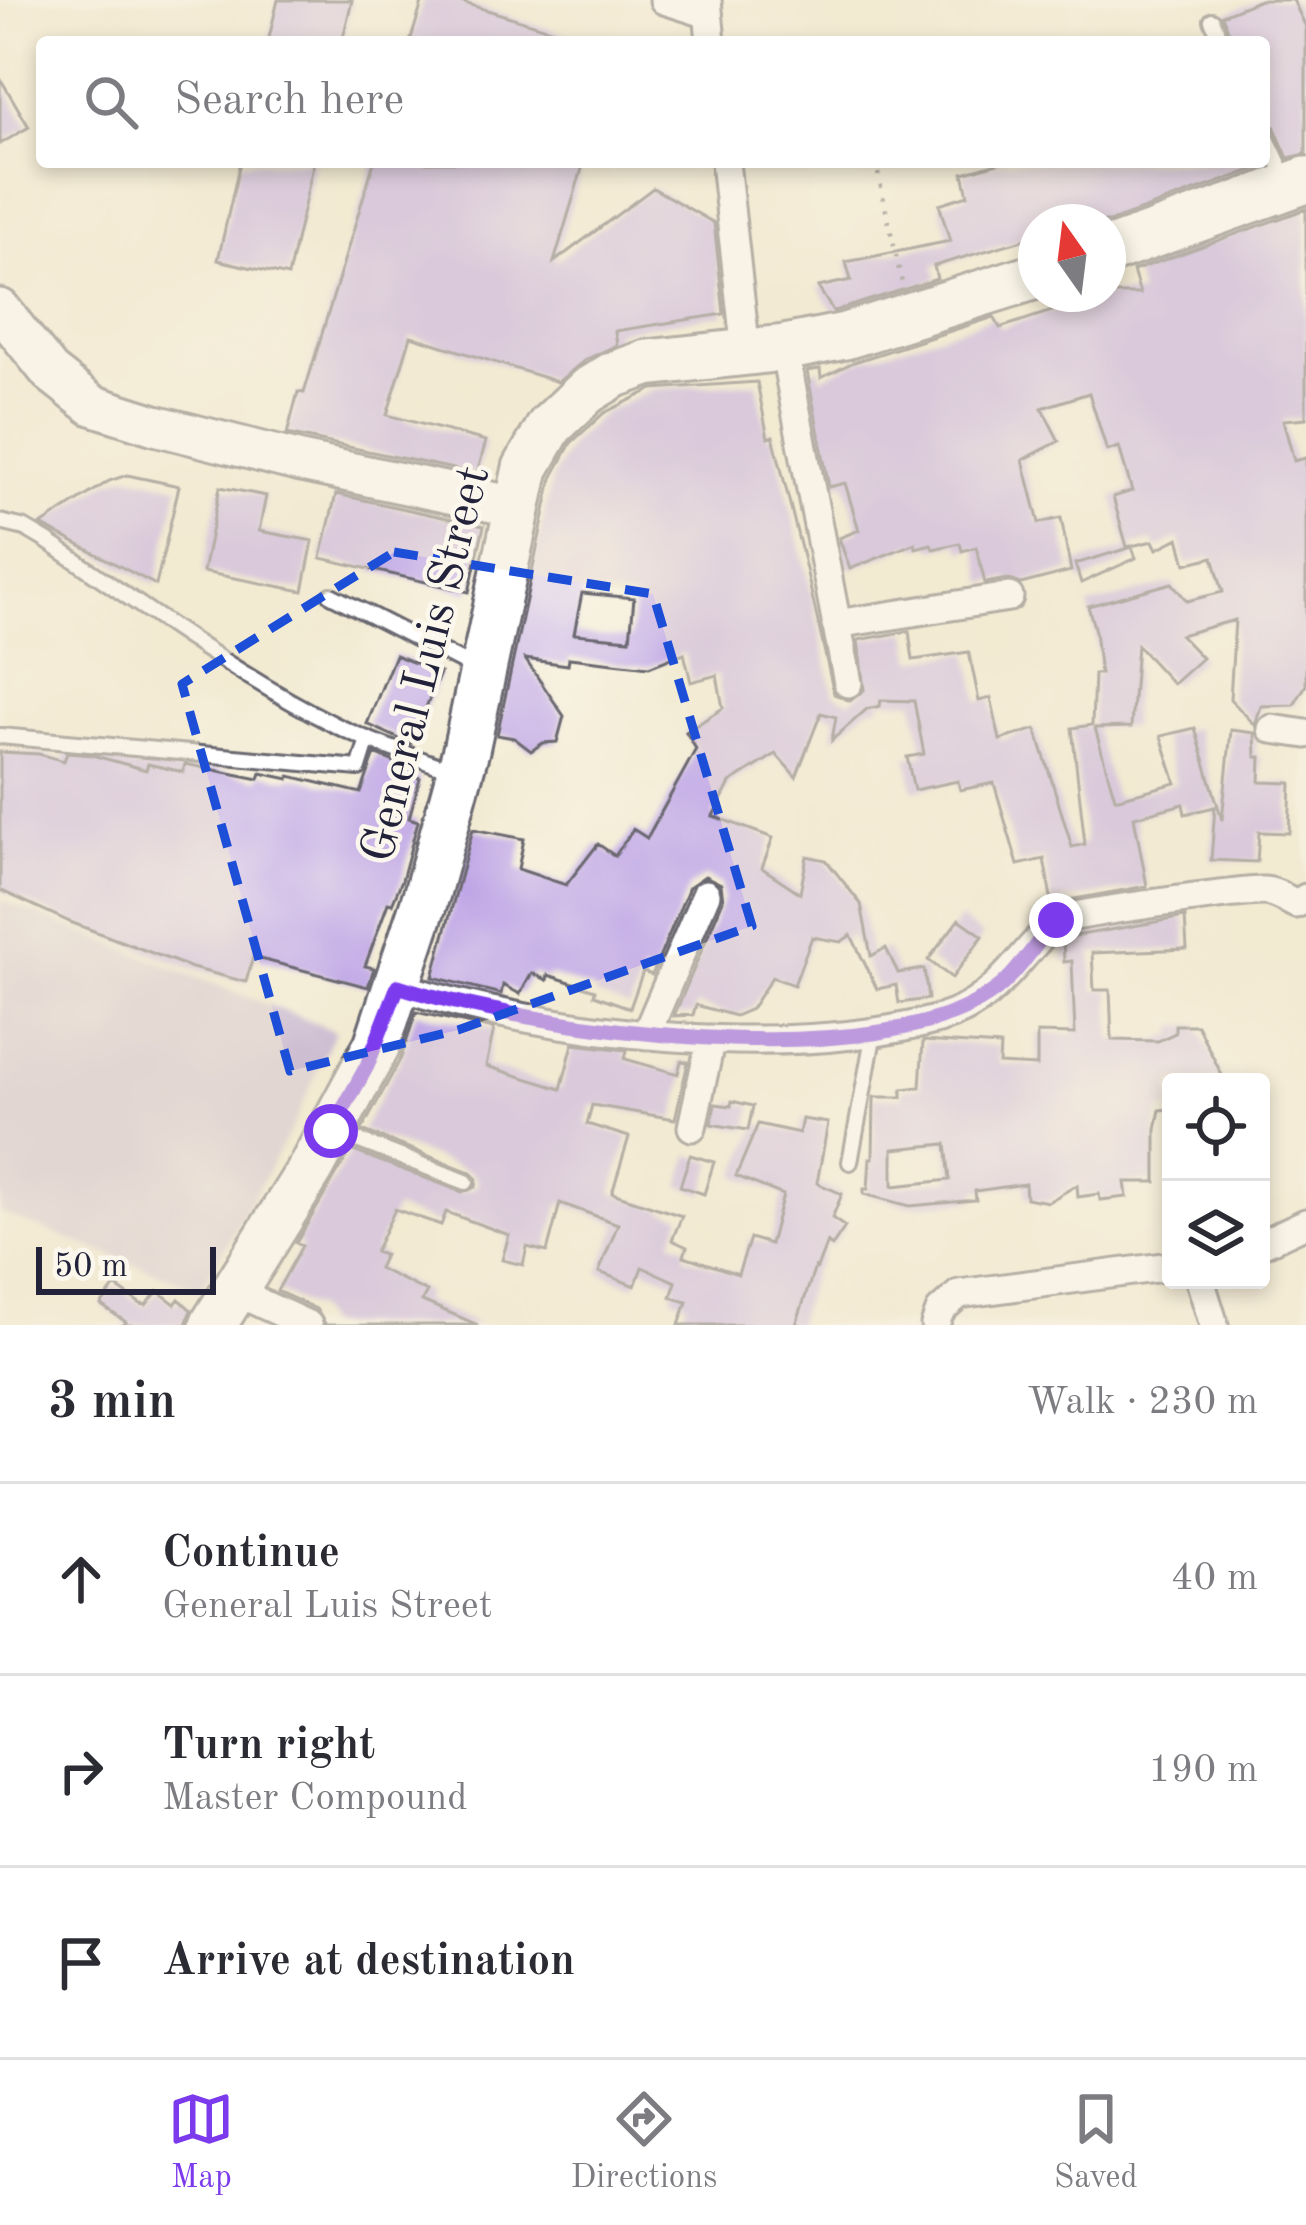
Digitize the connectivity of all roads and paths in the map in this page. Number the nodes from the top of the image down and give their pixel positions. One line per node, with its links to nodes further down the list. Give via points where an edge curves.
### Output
1 (664, 0): 2 (street)
2 (709, 19)
3 (1212, 20): 4 (lane)
4 (1219, 36)
5 (1270, 140): 8 (lane)
6 (725, 168): 13 (street)
7 (878, 173): 11 (path)
8 (1298, 183): 9 (main road)
9 (1126, 245)
10 (1018, 282): 13 (main road, General Luis Street, via 866,330)
11 (906, 301)
12 (0, 309): 14 (street, via 50,372 92,405 301,462)
13 (765, 350): 14 (main road, General Luis Street, via 646,363 587,391 544,436); 18 (street)
14 (516, 508): 19 (main road, General Luis Street)
15 (0, 522): 24 (lane, via 36,534 232,665)
16 (331, 595): 19 (lane)
17 (1009, 597): 18 (street)
18 (836, 624): 20 (street)
19 (483, 672): 25 (main road, General Luis Street)
20 (848, 683)
21 (1272, 730): 22 (street)
22 (1306, 734)
23 (0, 736): 24 (lane, via 359,768)
24 (368, 739): 25 (lane)
25 (460, 773): 28 (main road, General Luis Street)
26 (706, 894): 30 (street)
27 (1306, 898): 29 (street, via 1296,904 1268,890 1056,920 998,989 944,1018)
28 (398, 986): 30 (street); 33 (main road, General Luis Street)
29 (874, 1032): 31 (street); 34 (lane)
30 (646, 1035): 31 (street)
31 (711, 1039): 32 (street)
32 (692, 1127)
33 (331, 1131): 35 (lane); 40 (main road, General Luis Street)
34 (850, 1162)
35 (466, 1182)
36 (1306, 1223): 37 (street)
37 (1270, 1240)
38 (1162, 1267): 42 (street, via 958,1294)
39 (1203, 1289): 43 (street)
40 (225, 1309): 41 (street)
41 (308, 1325)
42 (935, 1325)
43 (1214, 1325)

